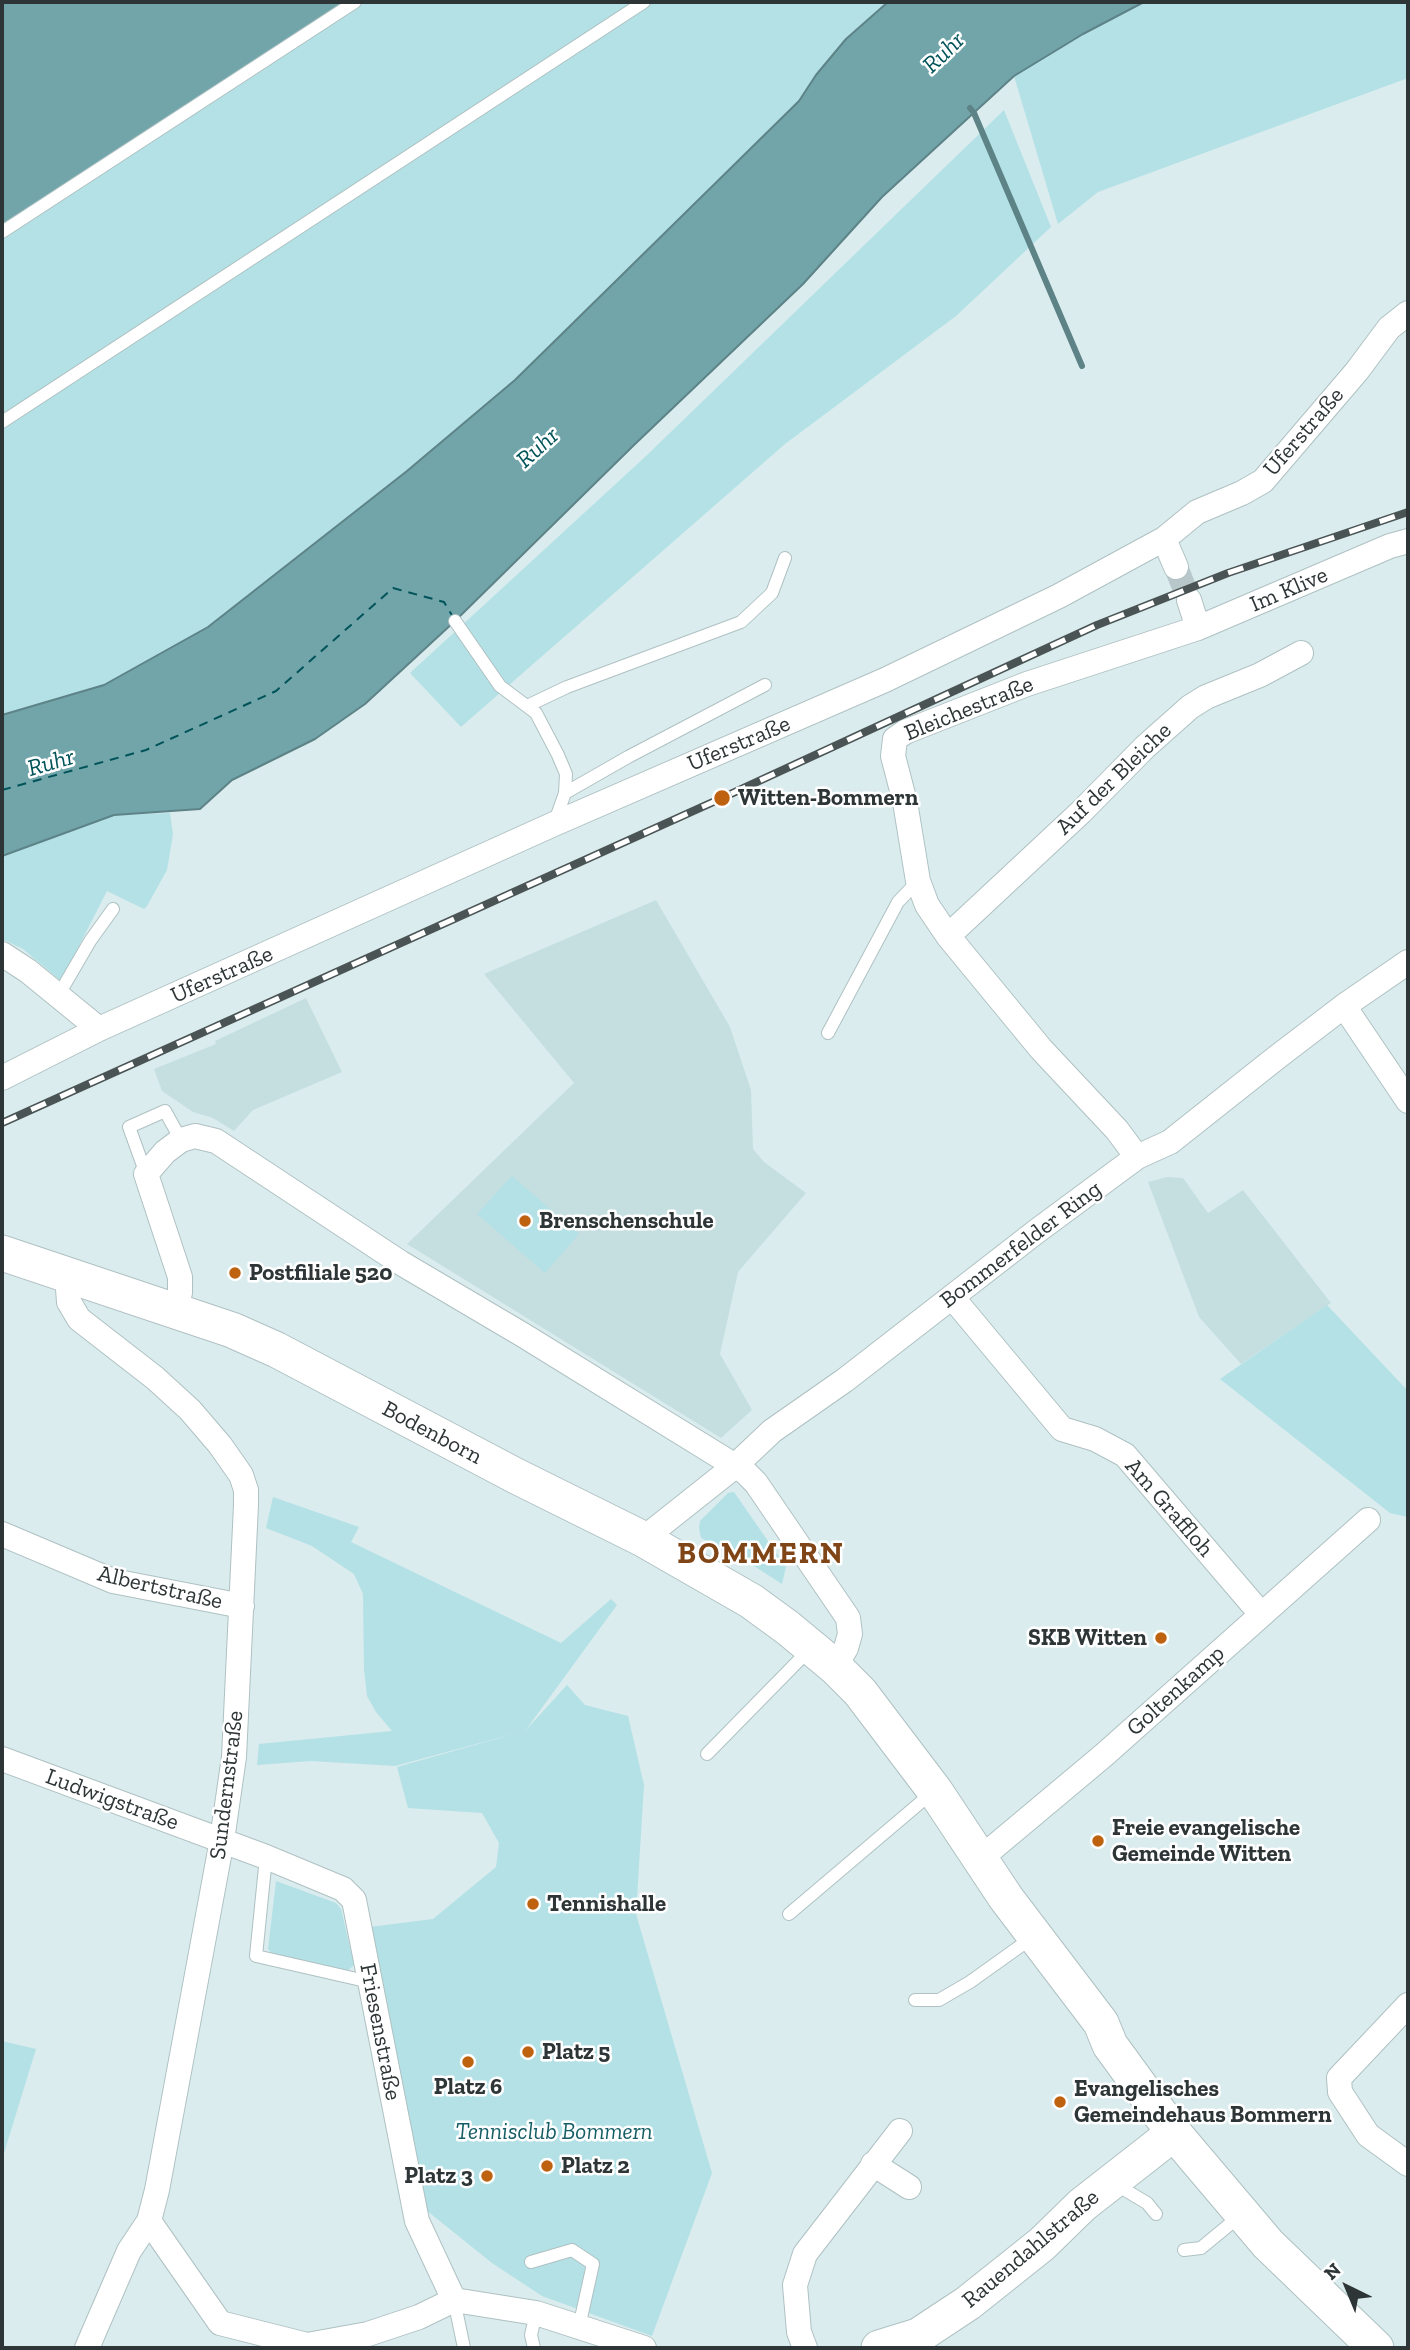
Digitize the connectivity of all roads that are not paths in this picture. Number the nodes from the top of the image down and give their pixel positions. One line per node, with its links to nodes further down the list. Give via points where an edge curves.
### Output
1 (355, 2): 3 (lane)
2 (644, 2): 5 (lane)
3 (2, 232)
4 (1408, 313): 6 (street, Uferstraße, via 1390,328 1263,481 1196,512)
5 (2, 422)
6 (1164, 539): 9 (street); 17 (street, Uferstraße, via 1059,596 885,680)
7 (1408, 541): 12 (street, Im Klive)
8 (785, 558): 15 (lane, via 772,593 741,622)
9 (1176, 566)
10 (1189, 600): 12 (street)
11 (455, 621): 15 (lane, via 500,686)
12 (1198, 628): 18 (street, Bleichestraße, via 1027,684 895,739 893,756)
13 (1301, 653): 20 (street, Auf der Bleiche, via 1190,707)
14 (765, 685): 16 (lane)
15 (527, 706): 16 (lane, via 536,713 558,755 566,775)
16 (565, 793): 17 (lane)
17 (554, 824): 25 (street, Uferstraße)
18 (918, 881): 20 (street, Bleichestraße, via 927,905); 26 (lane, via 898,902)
19 (113, 909): 23 (lane)
20 (948, 936): 30 (street, Bleichestraße)
21 (2, 954): 23 (street)
22 (1408, 962): 24 (street, Bommerfelder Ring)
23 (58, 996): 25 (street)
24 (1344, 1006): 28 (street); 30 (street, Bommerfelder Ring, via 1170,1142)
25 (99, 1029): 27 (street, Uferstraße)
26 (828, 1033)
27 (2, 1077)
28 (1408, 1101)
29 (188, 1138): 31 (street, via 164,1152); 31 (lane, via 165,1111 129,1127); 36 (street, via 216,1141 401,1263)
30 (1137, 1157): 34 (street, Bommerfelder Ring)
31 (146, 1174): 35 (street, via 180,1277)
32 (2, 1253): 33 (main road, Bodenborn)
33 (67, 1275): 35 (main road, Bodenborn); 40 (street, Sundernstraße, via 69,1302 79,1320 190,1410 241,1475 246,1490)
34 (952, 1297): 36 (street, Bommerfelder Ring, via 772,1431); 41 (street, Am Graffloh, via 1062,1429 1125,1455)
35 (173, 1311): 39 (main road, Bodenborn, via 277,1350)
36 (735, 1466): 39 (street, Bommerfelder Ring); 42 (street, via 756,1483 848,1618 846,1648)
37 (1368, 1520): 41 (street, Goltenkamp)
38 (2, 1534): 40 (street, Albertstraße, via 113,1581)
39 (643, 1539): 42 (main road, Bodenborn, via 751,1601)
40 (242, 1606): 46 (street, Sundernstraße, via 234,1757)
41 (1261, 1614): 48 (street, Goltenkamp)
42 (824, 1657): 43 (lane); 45 (main road, Bodenborn, via 860,1692)
43 (707, 1754)
44 (2, 1759): 46 (street, Ludwigstraße)
45 (934, 1791): 48 (main road, Bodenborn); 49 (lane)
46 (222, 1840): 47 (street, Friesenstraße); 62 (street, Sundernstraße)
47 (266, 1857): 51 (street, Friesenstraße, via 343,1889 354,1900); 51 (lane, via 256,1956)
48 (981, 1858): 50 (main road, Bodenborn)
49 (789, 1914)
50 (1036, 1935): 52 (lane, via 939,2000); 55 (main road, Bodenborn)
51 (371, 1982): 65 (street, Friesenstraße, via 417,2221)
52 (915, 2000)
53 (1408, 2005): 57 (street, via 1339,2078 1340,2092 1368,2135)
54 (900, 2131): 56 (street)
55 (1174, 2133): 58 (main road, Rauendahlstraße); 61 (main road, Bodenborn)
56 (873, 2164): 59 (street); 73 (street, via 805,2255 795,2285)
57 (1408, 2164)
58 (1112, 2182): 60 (lane, via 1147,2203); 74 (main road, Rauendahlstraße, via 968,2303 918,2336)
59 (909, 2187)
60 (1156, 2214)
61 (1242, 2214): 63 (lane, via 1201,2248); 75 (main road, Bodenborn, via 1291,2269)
62 (149, 2221): 68 (street, via 220,2323 307,2345); 69 (street, Sundernstraße, via 129,2251)
63 (1184, 2250)
64 (531, 2262): 67 (lane, via 572,2250 593,2264)
65 (454, 2300): 66 (street); 68 (street); 70 (lane)
66 (536, 2313): 67 (street); 71 (lane, via 531,2335)
67 (579, 2328): 72 (street)
68 (357, 2342)
69 (87, 2348)
70 (464, 2348)
71 (534, 2348)
72 (644, 2348)
73 (805, 2348)
74 (879, 2348)
75 (1376, 2348)

